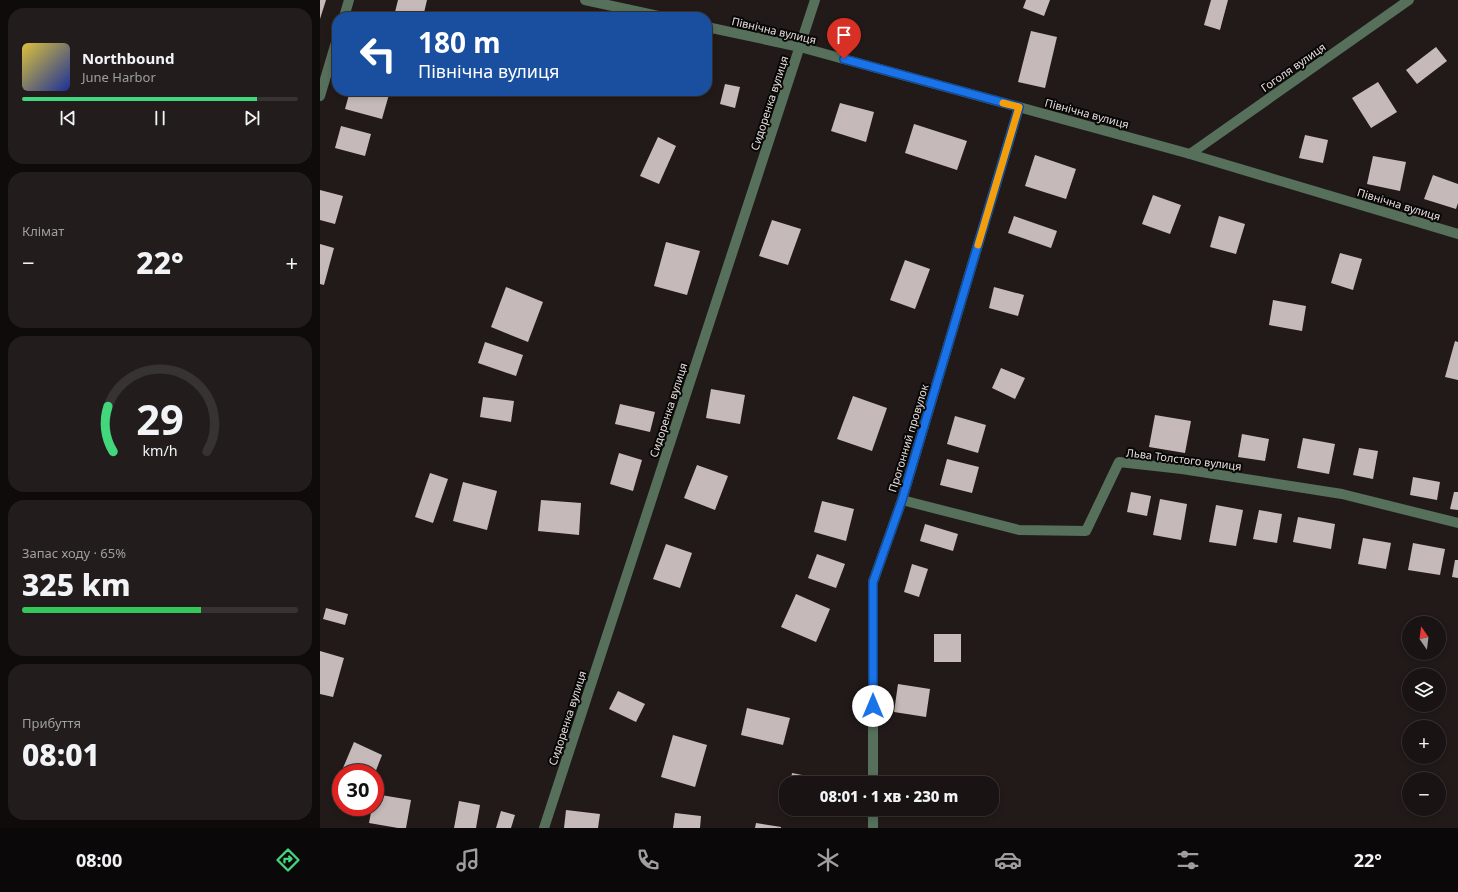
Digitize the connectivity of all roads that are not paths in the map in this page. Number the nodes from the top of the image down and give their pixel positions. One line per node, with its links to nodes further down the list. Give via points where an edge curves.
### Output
1 (349, 0): 5 (street)
2 (585, 0): 6 (street)
3 (815, 0): 8 (street, Сидоренка вулиця)
4 (1409, 0): 12 (street, Гоголя вулиця)
5 (345, 12)
6 (640, 12)
7 (712, 28): 8 (street, Північна вулиця)
8 (800, 47): 11 (street, Північна вулиця); 18 (street, Сидоренка вулиця)
9 (332, 56): 10 (street)
10 (320, 96)
11 (1019, 107): 12 (street, Північна вулиця); 14 (street, Прогонний провулок)
12 (1190, 154): 13 (street, Північна вулиця)
13 (1458, 234)
14 (902, 500): 15 (street, Льва Толстого вулиця, via 1020,530 1086,531 1119,462 1182,469 1342,494); 16 (street, Прогонний провулок, via 873,582)
15 (1458, 523)
16 (873, 776)
17 (873, 816): 19 (street)
18 (544, 828)
19 (873, 828)

